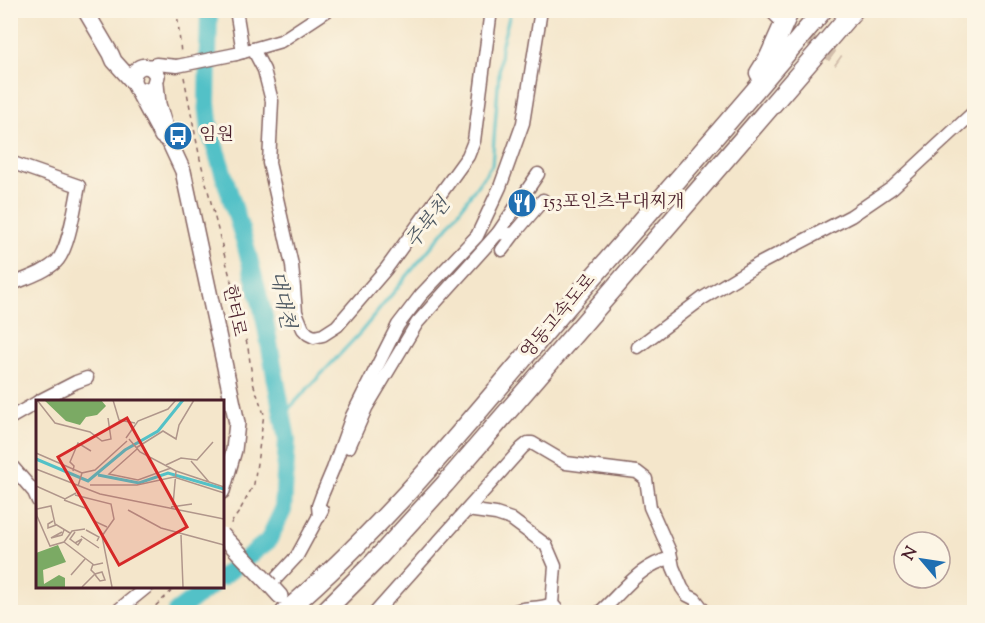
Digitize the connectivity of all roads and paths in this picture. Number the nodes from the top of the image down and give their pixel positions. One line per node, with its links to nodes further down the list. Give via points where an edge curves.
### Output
1 (85, 10): 11 (main road, 한터로)
2 (177, 10): 12 (path)
3 (236, 10): 10 (street)
4 (328, 10): 10 (street, via 281,41)
5 (492, 10): 10 (street, via 474,141 468,156 361,299 337,326 314,337 303,329 296,312 292,266 269,163 272,101 264,70)
6 (541, 10): 34 (street, via 523,123 500,187 477,236 398,325 352,416 318,506)
7 (823, 10): 16 (highway, 영동고속도로)
8 (854, 10): 43 (highway, 영동고속도로, via 445,484)
9 (780, 13): 16 (highway, via 769,57)
10 (244, 51): 12 (street, bridge)
11 (111, 54): 13 (main road); 14 (main road, 한터로)
12 (180, 65): 13 (street, via 162,74); 35 (path, via 253,383 264,414 254,484)
13 (152, 74): 14 (main road, via 146,91); 14 (main road, via 135,70); 17 (main road, 한터로)
14 (135, 85): 17 (main road, 한터로, via 162,136)
15 (975, 112): 25 (street, via 884,194 703,298)
16 (718, 135): 39 (highway, 영동고속도로, via 420,480 320,582)
17 (169, 141): 31 (main road, 한터로, via 183,171 237,423)
18 (10, 162): 24 (street, via 79,186 59,260)
19 (538, 174): 21 (street)
20 (543, 200): 22 (street)
21 (498, 233): 22 (street); 34 (street, via 417,323 366,408)
22 (514, 234): 23 (street)
23 (502, 250)
24 (10, 285)
25 (638, 347)
26 (87, 378): 27 (street)
27 (40, 400)
28 (36, 402): 29 (street)
29 (10, 418)
30 (10, 464): 32 (street)
31 (224, 484)
32 (36, 496)
33 (467, 510): 36 (street, via 522,448 532,443 566,463 637,472 646,479 650,507); 40 (street, via 512,519 546,545 555,566); 44 (street)
34 (319, 517): 39 (street)
35 (224, 532): 39 (main road, bridge)
36 (671, 558): 46 (street, via 652,564); 47 (street, via 682,588)
37 (146, 587): 41 (street)
38 (175, 587): 42 (path)
39 (278, 598)
40 (555, 608): 45 (street)
41 (116, 612)
42 (149, 612)
43 (324, 612)
44 (376, 612)
45 (513, 612)
46 (600, 612)
47 (705, 612)

